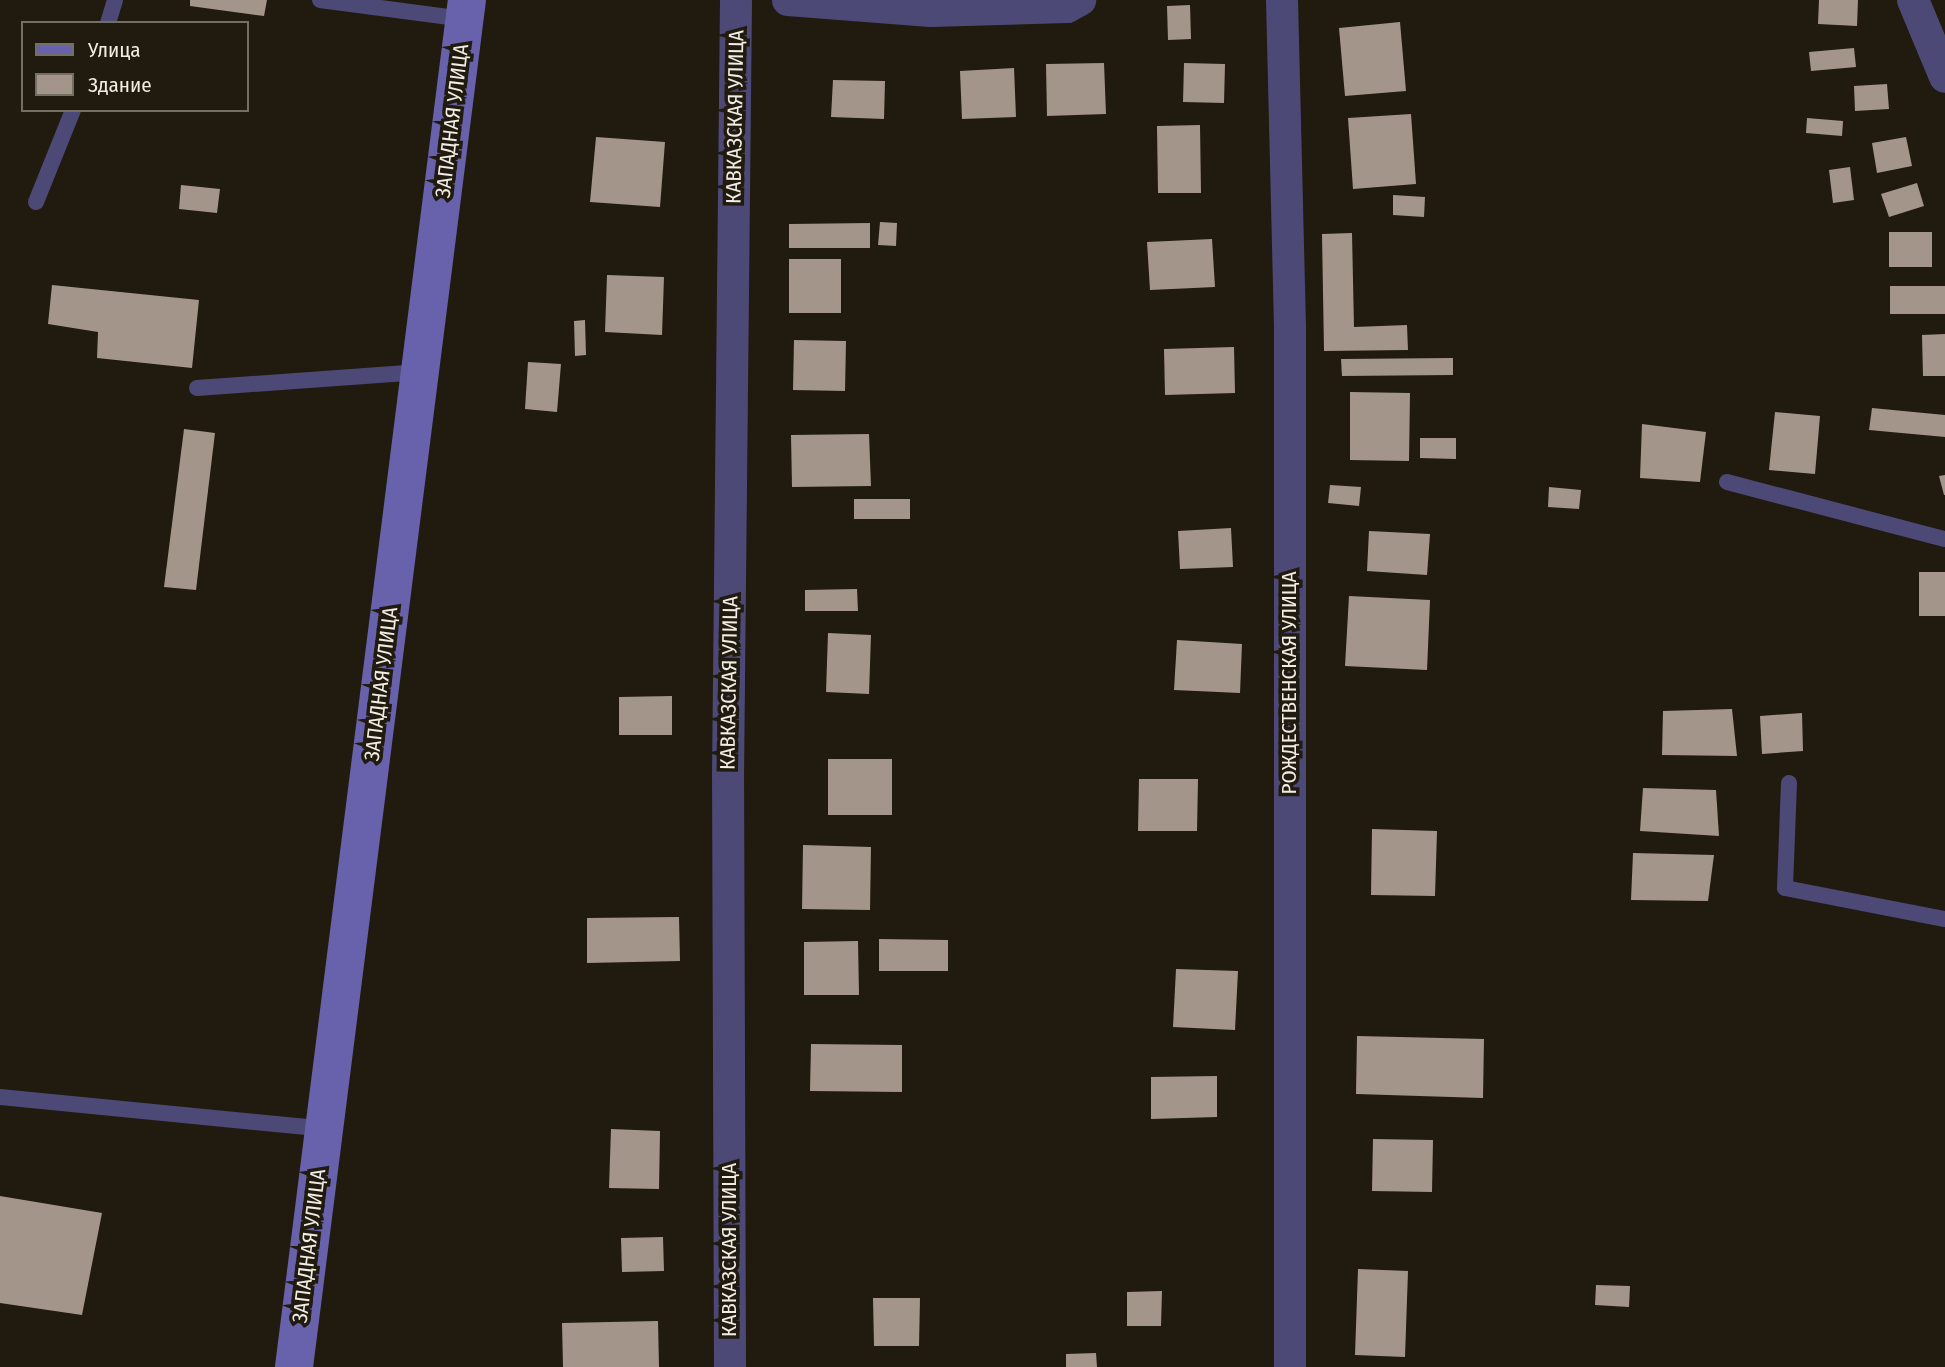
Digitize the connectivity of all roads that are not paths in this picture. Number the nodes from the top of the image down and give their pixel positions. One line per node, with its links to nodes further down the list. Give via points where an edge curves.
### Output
1 (115, 0): 9 (lane)
2 (320, 0): 8 (lane)
3 (736, 0): 22 (street, КАВКАЗСКАЯ УЛИЦА, via 728,777)
4 (788, 0): 5 (street, via 931,11 1067,7)
5 (1080, 0)
6 (1282, 0): 23 (street, РОЖДЕСТВЕНСКАЯ УЛИЦА, via 1290,329)
7 (1913, 0): 10 (street)
8 (466, 9): 13 (main road, ЗАПАДНАЯ УЛИЦА)
9 (109, 21)
10 (1945, 77)
11 (73, 112): 12 (lane)
12 (36, 202)
13 (420, 372): 14 (lane); 20 (main road, ЗАПАДНАЯ УЛИЦА)
14 (197, 388)
15 (1727, 482): 16 (lane)
16 (1945, 539)
17 (1789, 783): 18 (lane, via 1785,888)
18 (1945, 919)
19 (0, 1097): 20 (lane)
20 (324, 1129): 21 (main road, ЗАПАДНАЯ УЛИЦА)
21 (294, 1367)
22 (730, 1367)
23 (1290, 1367)

